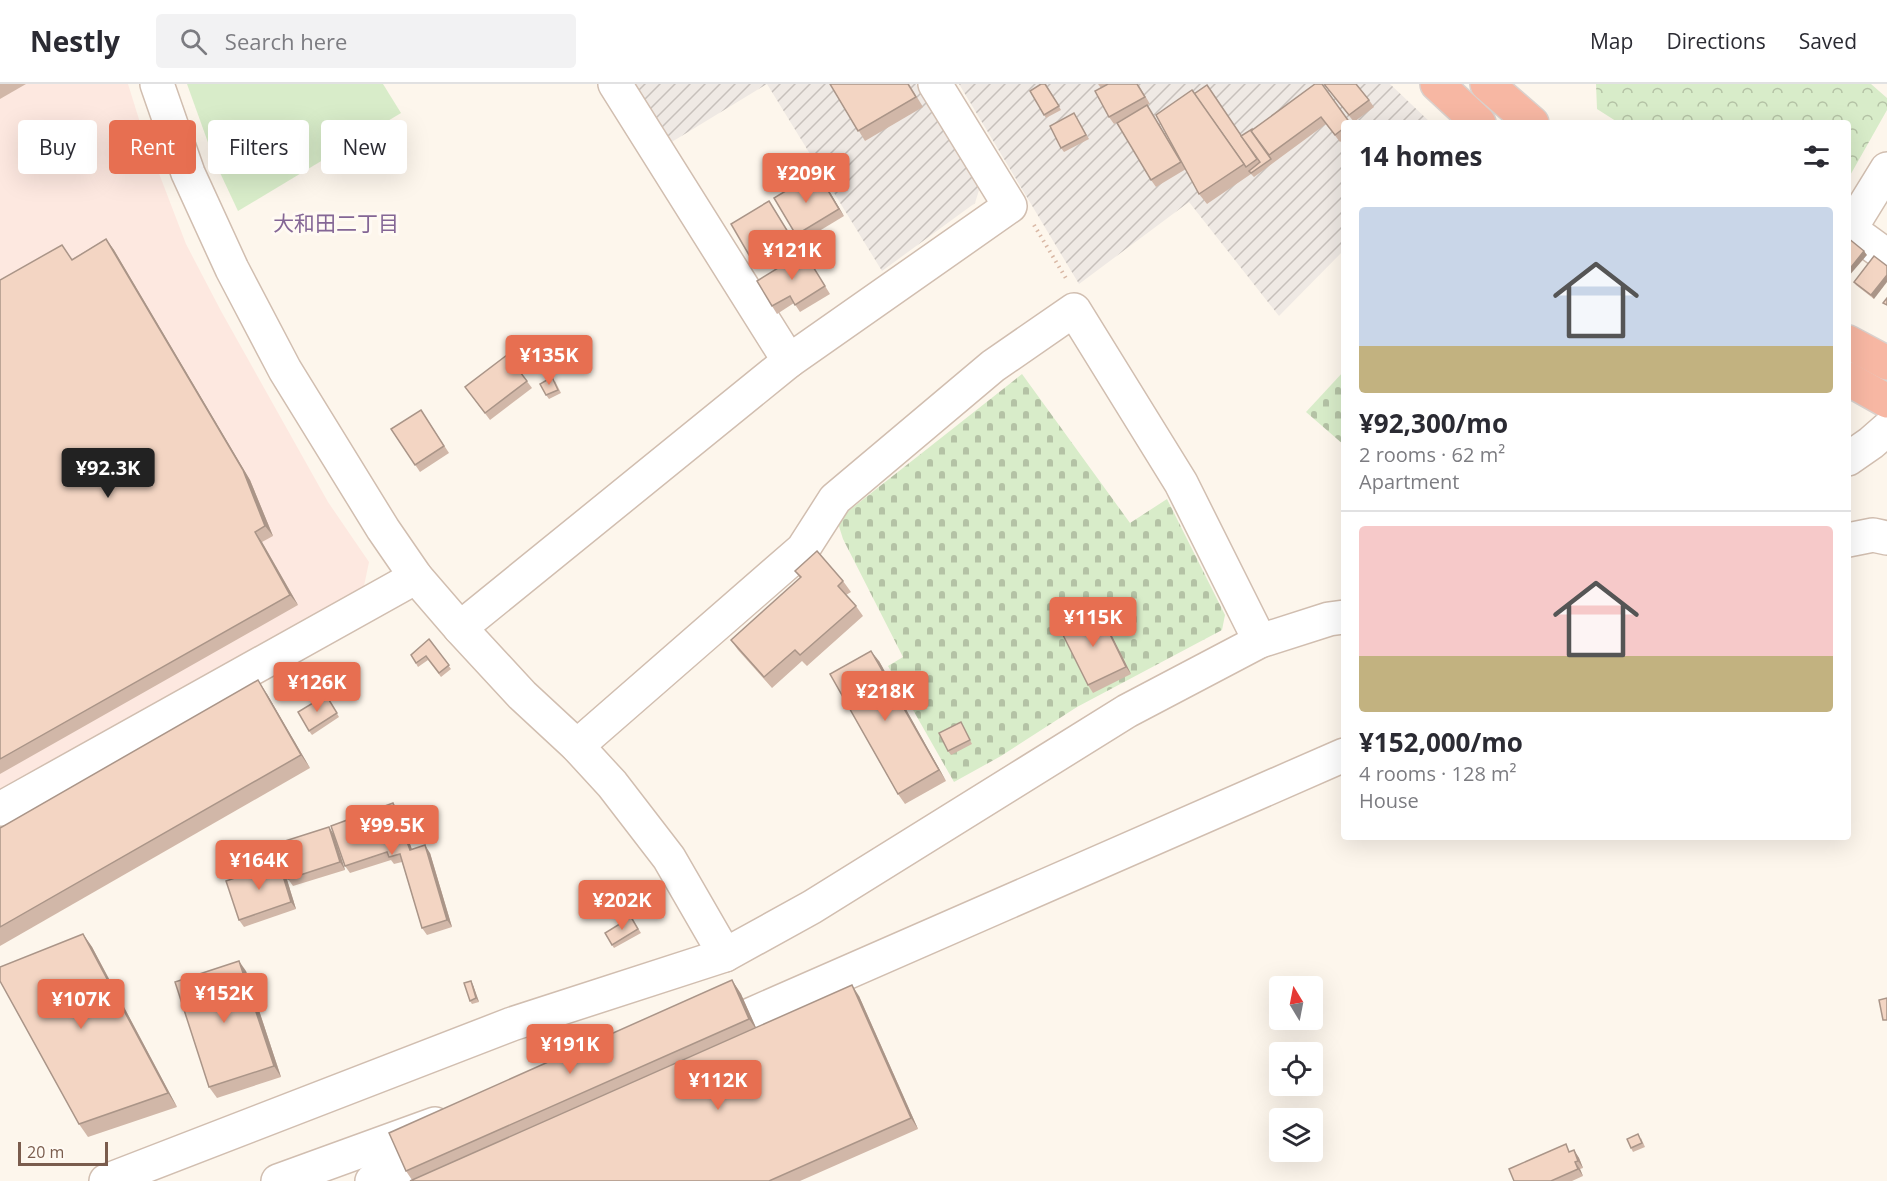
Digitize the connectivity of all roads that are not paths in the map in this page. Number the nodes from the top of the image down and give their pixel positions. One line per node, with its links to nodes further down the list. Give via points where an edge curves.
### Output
1 (157, 84): 21 (street, via 188,173 237,279 285,370)
2 (615, 84): 13 (street)
3 (935, 84): 13 (street, via 1010,206)
4 (1437, 84): 6 (highway)
5 (1487, 84): 7 (highway)
6 (1476, 120)
7 (1529, 120)
8 (1887, 169): 9 (street)
9 (1851, 227)
10 (1851, 230): 11 (street)
11 (1887, 256)
12 (1851, 344): 14 (highway)
13 (789, 361): 23 (street)
14 (1887, 363)
15 (1851, 381): 16 (highway)
16 (1887, 401)
17 (1887, 429): 18 (street)
18 (1851, 457)
19 (1887, 538): 20 (street, via 1873,534)
20 (1851, 539)
21 (416, 577): 23 (street); 27 (street)
22 (1341, 617): 24 (street)
23 (460, 627): 25 (street, via 522,695)
24 (1260, 641): 25 (street, via 1181,483 1074,310 993,366 836,499 803,549); 28 (street, via 1127,711 812,908)
25 (577, 746): 28 (street, via 669,858)
26 (1341, 756): 29 (street)
27 (0, 808)
28 (725, 955): 32 (street, via 512,1024)
29 (750, 1015)
30 (461, 1115): 33 (street)
31 (407, 1166): 34 (street)
32 (106, 1181)
33 (278, 1181)
34 (372, 1181)

